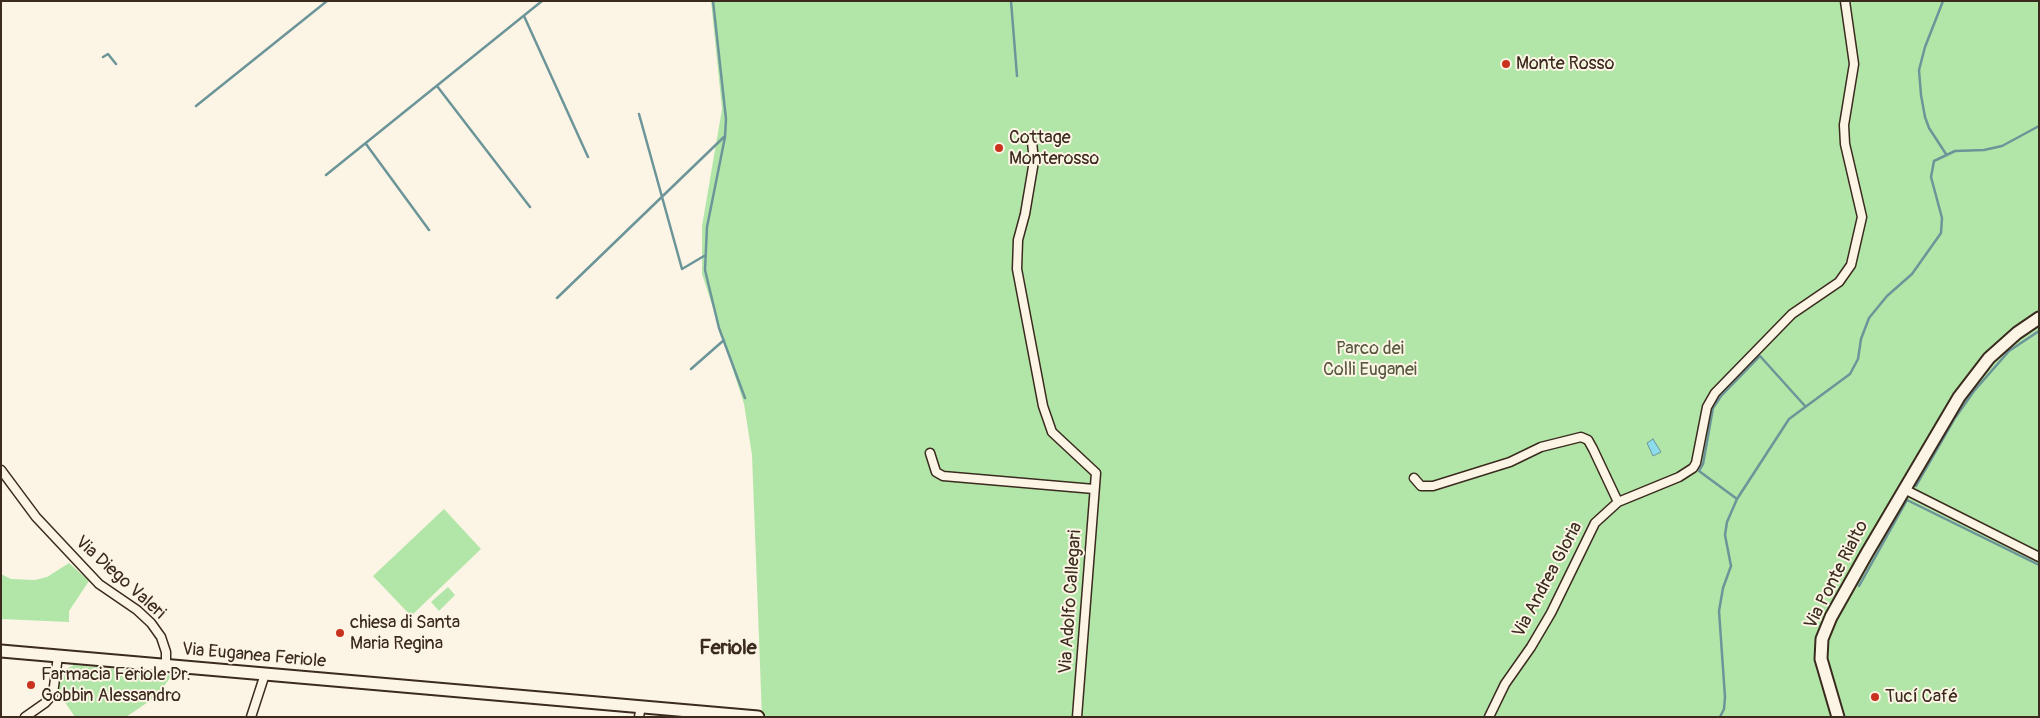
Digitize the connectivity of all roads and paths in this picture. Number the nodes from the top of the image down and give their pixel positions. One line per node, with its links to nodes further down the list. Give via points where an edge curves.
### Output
1 (1845, 1): 9 (street, Via Andrea Gloria, via 1854,64 1844,125 1845,144 1862,217 1851,265 1839,282 1792,314 1715,393 1704,416 1700,447 1693,468)
2 (1032, 142): 7 (street, Via Adolfo Callegari, via 1034,161 1018,240 1017,269 1043,406 1052,432 1096,473)
3 (2039, 318): 8 (main road, Via Ponte Rialto, via 2006,342 1981,368 1950,411)
4 (930, 453): 7 (street, via 936,472 943,476)
5 (1, 470): 13 (street, Via Diego Valeri, via 36,517 99,584 151,623 164,644)
6 (1414, 478): 9 (street, via 1421,486 1433,486 1510,462 1541,447 1582,437 1590,444)
7 (1094, 489): 20 (street, Via Adolfo Callegari)
8 (1904, 490): 10 (street); 16 (main road, Via Ponte Rialto, via 1862,561 1822,639 1823,669)
9 (1618, 502): 21 (street, Via Andrea Gloria, via 1594,523 1551,613 1505,684)
10 (2039, 556)
11 (1, 651): 12 (main road, Via Euganea Feriole)
12 (58, 656): 13 (main road, Via Euganea Feriole); 17 (street, via 53,694)
13 (166, 667): 14 (main road, Via Euganea Feriole)
14 (265, 674): 15 (main road, Via Euganea Feriole); 18 (street)
15 (640, 712): 19 (main road, Via Euganea Feriole)
16 (1840, 714)
17 (25, 717)
18 (251, 717)
19 (758, 717)
20 (1077, 717)
21 (1489, 717)

